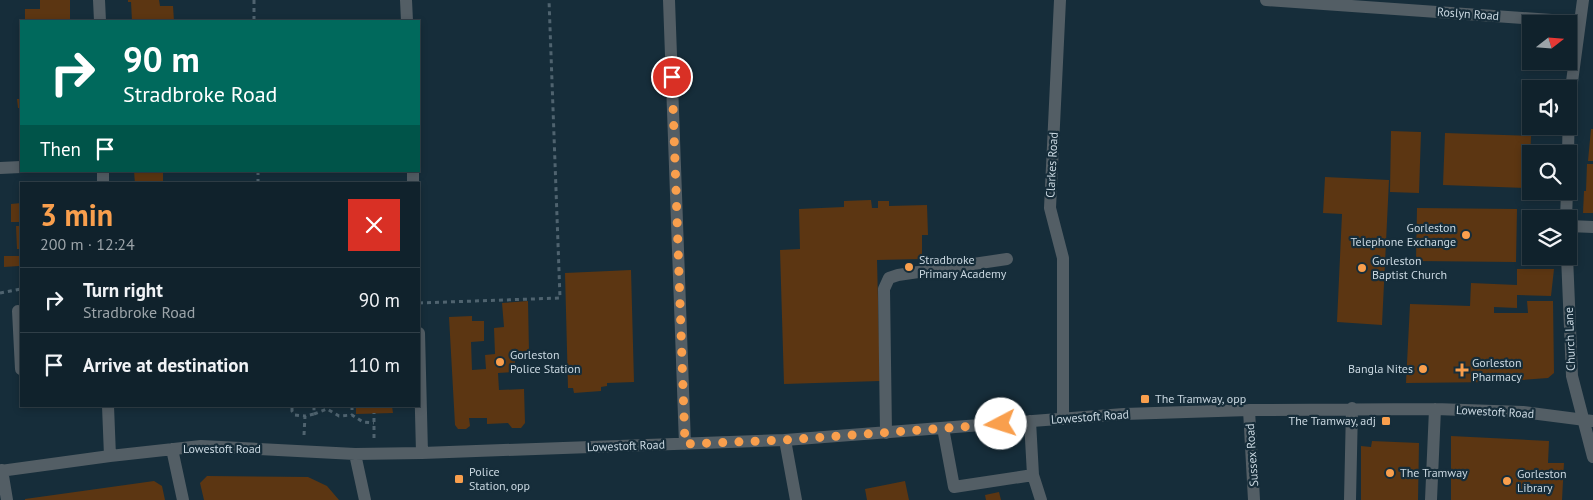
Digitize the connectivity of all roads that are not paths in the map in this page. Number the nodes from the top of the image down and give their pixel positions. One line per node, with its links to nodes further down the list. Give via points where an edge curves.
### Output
1 (99, 0): 7 (street)
2 (406, 0): 8 (street)
3 (669, 0): 30 (street)
4 (1060, 0): 24 (street, Clarkes Road, via 1050,208 1063,258)
5 (1266, 0): 9 (street, Roslyn Road)
6 (1583, 0): 9 (street)
7 (100, 20)
8 (407, 20)
9 (1580, 22): 10 (street, via 1569,104)
10 (1568, 145)
11 (20, 167): 12 (street)
12 (0, 168)
13 (1577, 226): 14 (street)
14 (1593, 227)
15 (1008, 259): 28 (street, via 889,278 884,289)
16 (1567, 265): 26 (street, Church Lane, via 1572,376)
17 (18, 312): 18 (street)
18 (20, 350)
19 (420, 373): 32 (street)
20 (108, 407): 34 (street)
21 (1352, 408): 22 (street, Lowestoft Road); 23 (street, Lowestoft Road); 44 (street)
22 (1435, 409): 26 (street, Lowestoft Road, via 1524,412); 45 (street)
23 (1249, 410): 24 (street, Lowestoft Road); 43 (street, Sussex Road)
24 (1062, 419): 25 (street, Lowestoft Road)
25 (1030, 421): 27 (street, Lowestoft Road); 37 (street)
26 (1588, 421): 35 (street, Church Lane)
27 (943, 428): 28 (street, Lowestoft Road); 37 (street, via 954,487)
28 (886, 433): 29 (street, Lowestoft Road)
29 (785, 440): 30 (street, Lowestoft Road); 41 (street)
30 (685, 444): 32 (street, Lowestoft Road)
31 (172, 449): 33 (street, Lowestoft Road, via 201,446); 34 (street, Lowestoft Road); 39 (street)
32 (422, 453): 33 (street, Lowestoft Road)
33 (355, 454): 40 (street)
34 (110, 456): 36 (street, Lowestoft Road)
35 (1593, 457)
36 (1, 471): 38 (street)
37 (1033, 475): 42 (street)
38 (7, 500)
39 (183, 500)
40 (365, 500)
41 (796, 500)
42 (1040, 500)
43 (1254, 500)
44 (1350, 500)
45 (1431, 500)

